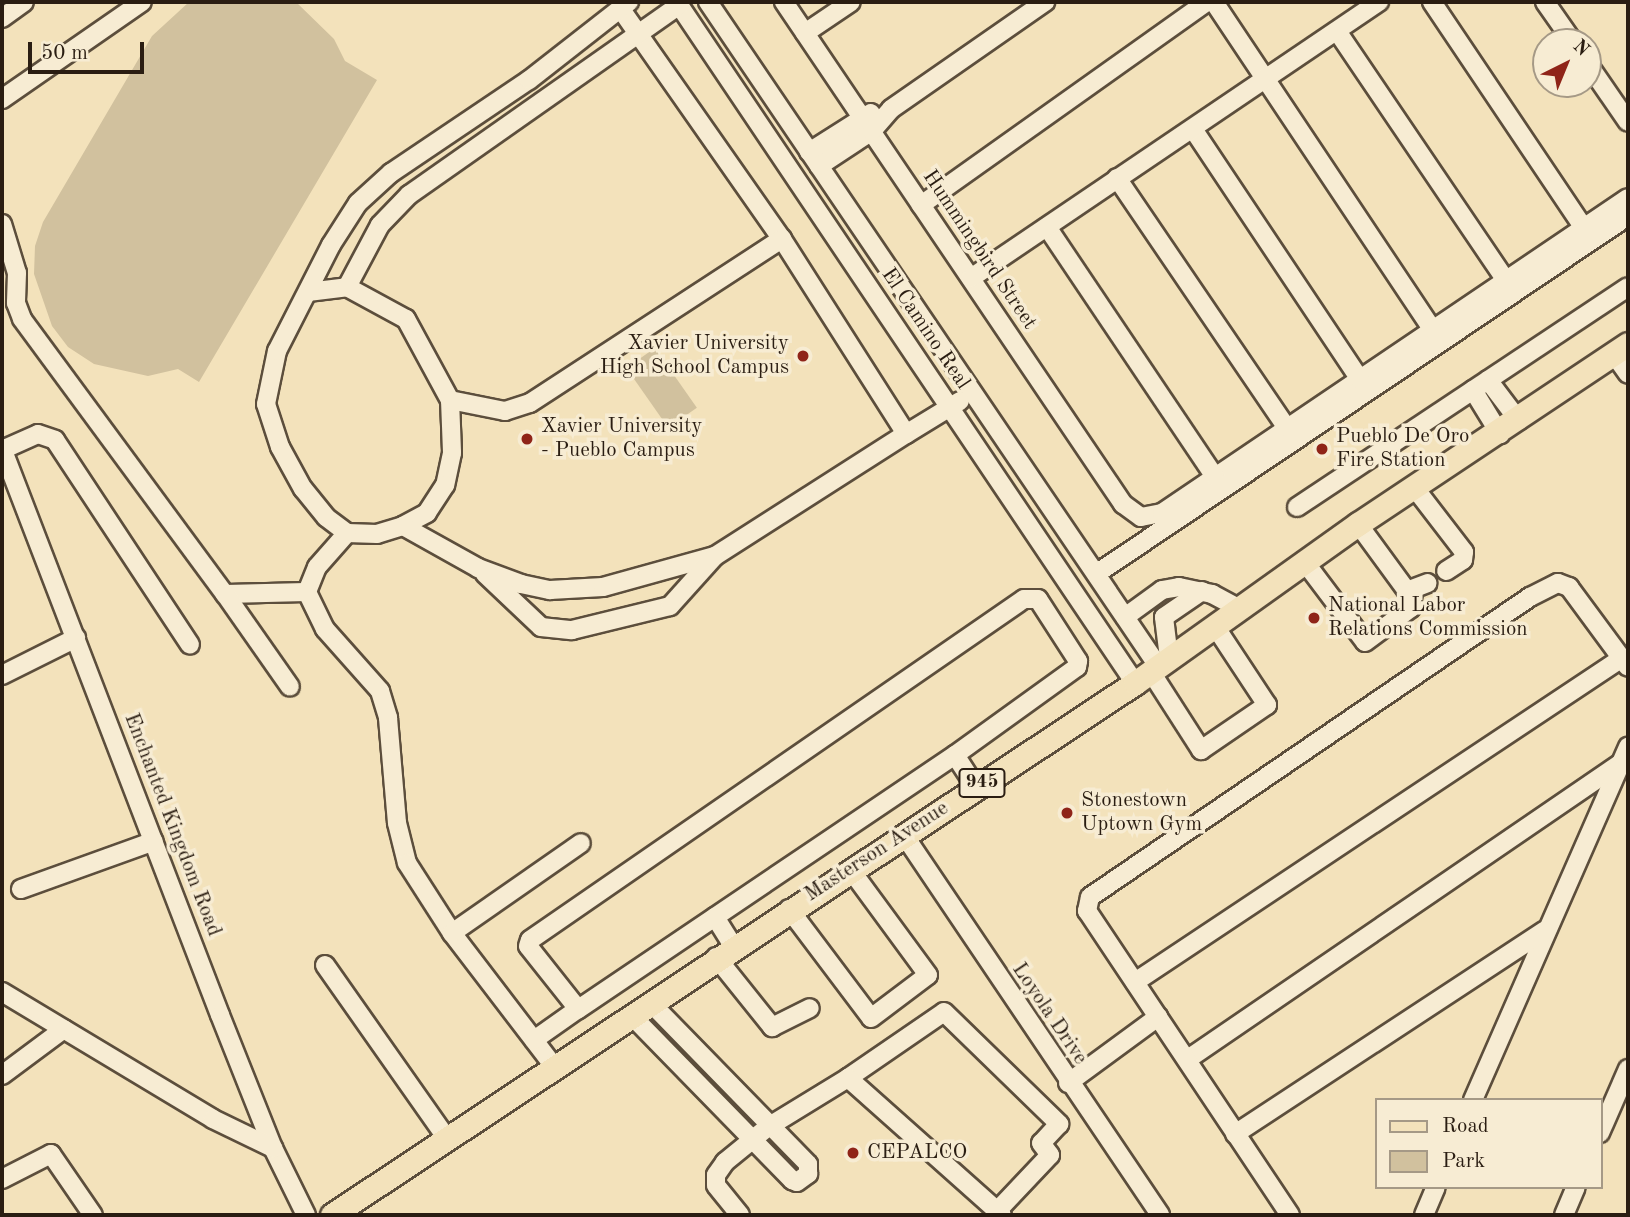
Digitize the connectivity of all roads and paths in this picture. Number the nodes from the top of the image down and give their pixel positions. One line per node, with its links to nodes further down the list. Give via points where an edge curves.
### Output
1 (24, 2): 14 (street)
2 (142, 2): 24 (street)
3 (708, 2): 31 (street, El Camino Real)
4 (784, 2): 18 (street, Hummingbird Street)
5 (852, 2): 18 (street)
6 (1045, 2): 26 (street)
7 (1207, 2): 35 (street)
8 (1213, 2): 21 (street)
9 (1379, 2): 16 (street)
10 (1432, 2): 40 (street)
11 (1545, 2): 15 (street)
12 (678, 3): 19 (street); 54 (street, El Camino Real)
13 (624, 5): 17 (street); 19 (street)
14 (2, 18)
15 (1563, 28)
16 (1337, 31): 21 (street); 43 (street)
17 (587, 33): 20 (street); 22 (street)
18 (805, 33): 27 (street, Hummingbird Street)
19 (638, 34): 20 (street); 41 (street)
20 (603, 59): 25 (street)
21 (1265, 79): 29 (street); 47 (street)
22 (529, 80): 25 (street); 33 (street)
23 (1602, 84): 28 (street)
24 (2, 99)
25 (544, 101): 36 (street, via 409,195)
26 (891, 109): 27 (street); 30 (street)
27 (861, 115): 30 (street, Hummingbird Street); 31 (street)
28 (1628, 122)
29 (1193, 129): 32 (street); 50 (street)
30 (872, 131): 31 (street); 35 (street, Hummingbird Street)
31 (814, 159): 52 (street, El Camino Real)
32 (1117, 178): 39 (street); 56 (street)
33 (374, 187): 36 (street); 46 (street, via 331,245)
34 (1628, 198): 40 (street)
35 (922, 205): 42 (street, Hummingbird Street)
36 (392, 213): 44 (street, via 355,266)
37 (1628, 216): 69 (street)
38 (2, 223): 72 (street, via 17,273 16,303 22,319)
39 (1047, 227): 42 (street); 59 (street)
40 (1584, 228): 43 (street)
41 (782, 239): 53 (street, via 530,404 496,411); 57 (street)
42 (971, 278): 59 (street, Hummingbird Street, via 1123,504 1141,517 1162,513)
43 (1506, 281): 47 (street)
44 (347, 287): 46 (street); 53 (street, via 406,319)
45 (1628, 287): 51 (street)
46 (308, 292): 64 (street, via 277,351 266,404 303,489 326,517)
47 (1433, 330): 50 (street)
48 (1621, 349): 49 (street); 55 (main road, Masterson Avenue / 945)
49 (1628, 374)
50 (1360, 379): 56 (street)
51 (1481, 385): 55 (street); 61 (street)
52 (973, 393): 54 (street); 69 (street, El Camino Real)
53 (450, 400): 63 (street, via 452,453 445,485 427,513)
54 (951, 406): 57 (street); 81 (street, El Camino Real)
55 (1510, 427): 60 (main road, Masterson Avenue / 945)
56 (1287, 428): 59 (street)
57 (906, 434): 65 (street)
58 (2, 449): 78 (street, Enchanted Kingdom Road); 79 (street, via 38,434 55,440)
59 (1215, 477)
60 (1414, 487): 62 (main road, Masterson Avenue / 945); 68 (street, via 1464,552 1463,560)
61 (1297, 507)
62 (1358, 524): 66 (main road, Masterson Avenue / 945); 66 (street, via 1404,588 1421,588 1411,608 1365,642)
63 (403, 526): 64 (street, via 377,534); 67 (street)
64 (347, 533): 71 (street, via 317,567)
65 (715, 556): 67 (street, via 614,585 550,590); 67 (street, via 670,606 572,630 541,627)
66 (1304, 561): 74 (main road, Masterson Avenue / 945)
67 (478, 568)
68 (1446, 571)
69 (1096, 574): 75 (street, El Camino Real)
70 (1202, 591): 73 (street, via 1170,588); 74 (street); 76 (street)
71 (307, 592): 72 (street); 95 (street, via 325,629 380,691 388,718 397,823 407,863)
72 (225, 594): 83 (street)
73 (1150, 598): 75 (street); 76 (street)
74 (1238, 608): 77 (main road, Masterson Avenue / 945)
75 (1125, 617): 81 (street, El Camino Real)
76 (1164, 617): 81 (street)
77 (1215, 626): 81 (main road, Masterson Avenue / 945); 81 (street, via 1267,705 1201,750)
78 (76, 638): 82 (street); 88 (street, Enchanted Kingdom Road)
79 (190, 645)
80 (1625, 663): 98 (street); 98 (street, via 1565,582 1530,597 1090,897 1087,911)
81 (1153, 670): 86 (main road, Masterson Avenue / 945)
82 (2, 675)
83 (290, 687)
84 (955, 755): 86 (street); 93 (street); 102 (street, via 1077,667 1078,661 1038,599 1024,599 530,940 528,946)
85 (1625, 755): 94 (street); 107 (street)
86 (976, 787): 87 (main road, Masterson Avenue / 945)
87 (904, 835): 90 (main road, Masterson Avenue / 945); 112 (street, Loyola Drive)
88 (154, 841): 91 (street); 119 (street, Enchanted Kingdom Road)
89 (581, 843): 95 (street)
90 (851, 870): 92 (main road, Masterson Avenue / 945); 92 (street, via 928,975 871,1018)
91 (21, 889)
92 (789, 909): 96 (main road, Masterson Avenue / 945)
93 (715, 917): 96 (street); 102 (street)
94 (1544, 931): 113 (street); 116 (street)
95 (452, 933): 106 (street)
96 (724, 952): 100 (main road, Masterson Avenue / 945); 101 (street, via 767,1024 778,1027)
97 (325, 965): 117 (street)
98 (1135, 982): 104 (street)
99 (2, 992): 105 (street)
100 (651, 1003): 103 (main road, Masterson Avenue / 945); 114 (street)
101 (810, 1008)
102 (578, 1009): 106 (street)
103 (631, 1015): 108 (main road, Masterson Avenue / 945); 118 (street)
104 (1158, 1017): 107 (street); 112 (street)
105 (64, 1029): 110 (street); 119 (street, via 213,1119)
106 (534, 1040): 108 (street)
107 (1188, 1059): 116 (street)
108 (553, 1065): 117 (main road, Masterson Avenue / 945)
109 (1628, 1069): 115 (street)
110 (2, 1075)
111 (848, 1078): 114 (street); 123 (street); 123 (street, via 944,1012 1059,1124 1041,1143 1050,1155)
112 (1068, 1083): 128 (street, Loyola Drive)
113 (1474, 1098)
114 (768, 1127): 118 (street); 118 (street, via 808,1164 807,1174 797,1182)
115 (1602, 1128)
116 (1235, 1134): 129 (street)
117 (445, 1136): 126 (main road, Masterson Avenue / 945)
118 (750, 1141): 127 (street, via 716,1175 721,1194)
119 (273, 1148): 125 (street, Enchanted Kingdom Road)
120 (2, 1179): 124 (street, via 51,1154)
121 (1435, 1189): 130 (street)
122 (1575, 1189): 131 (street)
123 (999, 1213)
124 (93, 1215)
125 (306, 1215)
126 (332, 1215)
127 (740, 1215)
128 (1160, 1215)
129 (1290, 1215)
130 (1424, 1215)
131 (1564, 1215)

